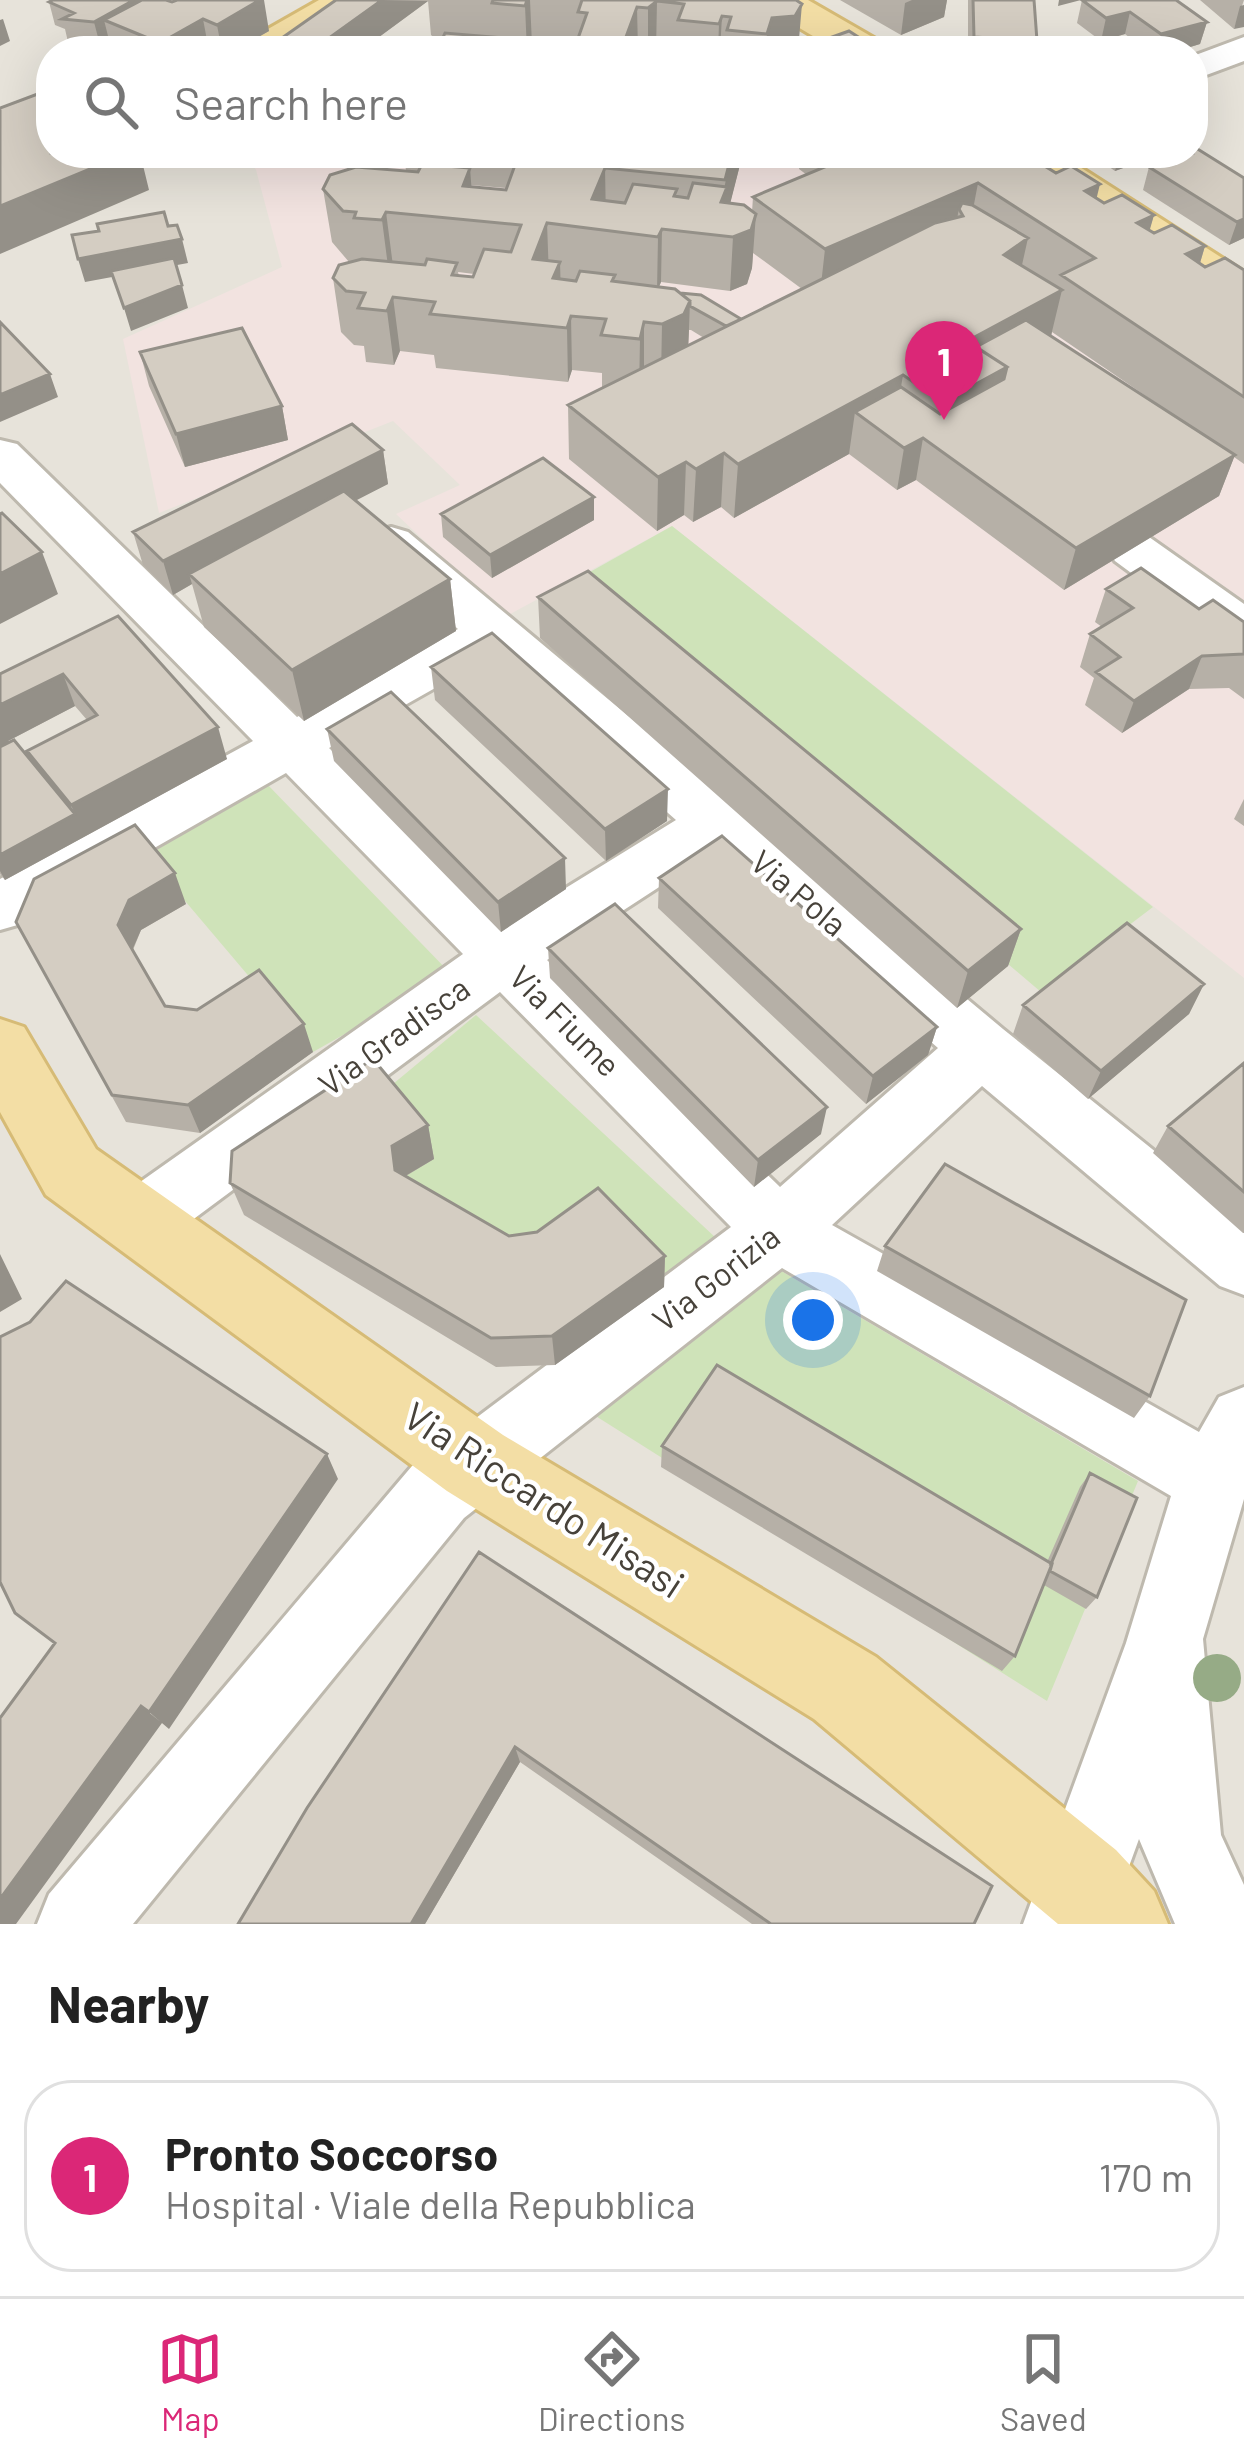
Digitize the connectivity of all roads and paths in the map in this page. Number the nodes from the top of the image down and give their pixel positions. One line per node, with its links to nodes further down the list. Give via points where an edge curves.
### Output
1 (780, 0): 4 (main road)
2 (333, 3): 3 (main road)
3 (283, 36)
4 (841, 36)
5 (1244, 48): 6 (street)
6 (1208, 63)
7 (1051, 168): 8 (main road)
8 (1244, 293)
9 (0, 454): 14 (street, Via Fiume)
10 (1130, 497): 12 (street, via 1123,531 1111,543)
11 (359, 516): 13 (street, Via Pola)
12 (1244, 630)
13 (492, 633): 14 (street); 15 (street, Via Pola)
14 (291, 746): 16 (street); 17 (street, Via Fiume)
15 (715, 823): 17 (street, Via Gradisca); 19 (street, Via Pola)
16 (0, 907)
17 (502, 958): 20 (street, Via Gradisca); 21 (street, Via Fiume)
18 (0, 1048): 20 (main road, Via Riccardo Misasi, via 70,1172)
19 (981, 1048): 21 (street, Via Gorizia); 22 (street, Via Pola)
20 (140, 1220): 24 (main road, Via Riccardo Misasi)
21 (779, 1229): 23 (street, Via Fiume); 24 (street, Via Gorizia)
22 (1244, 1264)
23 (1228, 1451): 25 (street)
24 (456, 1478): 26 (main road, Via Riccardo Misasi, via 845,1688); 27 (street, Via Gorizia)
25 (1164, 1639): 26 (street); 28 (street, via 1180,1838)
26 (1090, 1910)
27 (79, 1924)
28 (1218, 1924)

